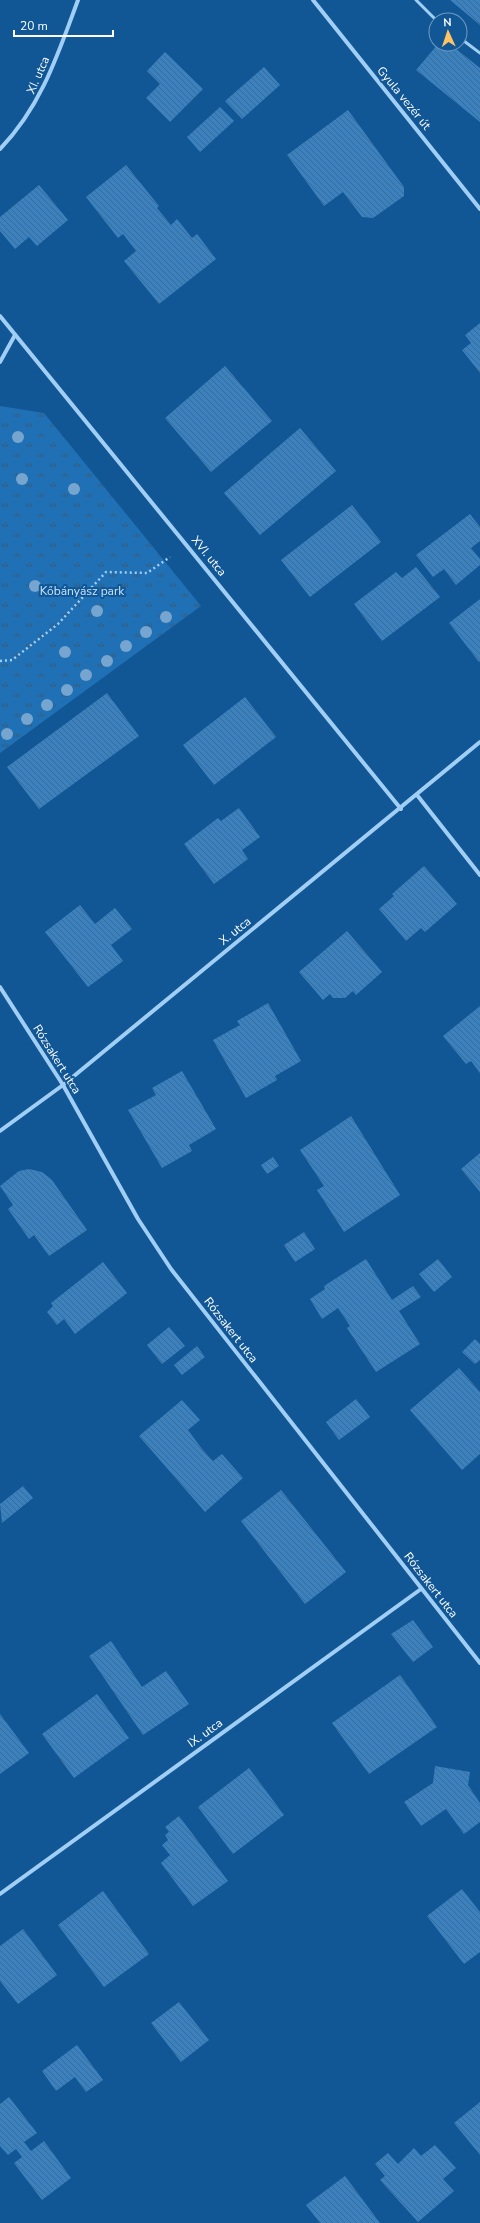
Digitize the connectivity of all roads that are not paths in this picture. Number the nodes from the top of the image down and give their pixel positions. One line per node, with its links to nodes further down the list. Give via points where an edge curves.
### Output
1 (78, 0): 7 (street, XI. utca, via 44,87 31,111)
2 (313, 0): 8 (street, Gyula vezér út)
3 (416, 0): 4 (lane)
4 (428, 12)
5 (468, 44): 6 (lane)
6 (480, 53)
7 (0, 149)
8 (480, 209)
9 (0, 316): 10 (street, XVI. utca)
10 (15, 335): 11 (street); 14 (street, XVI. utca)
11 (0, 362)
12 (480, 742): 13 (street, X. utca)
13 (417, 794): 14 (street, X. utca); 15 (street)
14 (401, 808): 17 (street, X. utca)
15 (480, 876)
16 (0, 987): 17 (street, Rózsakert utca)
17 (63, 1085): 18 (street, X. utca); 19 (street, Rózsakert utca, via 138,1219 171,1269)
18 (0, 1131)
19 (421, 1589): 20 (street, Rózsakert utca); 21 (street, IX. utca)
20 (480, 1663)
21 (0, 1894)

